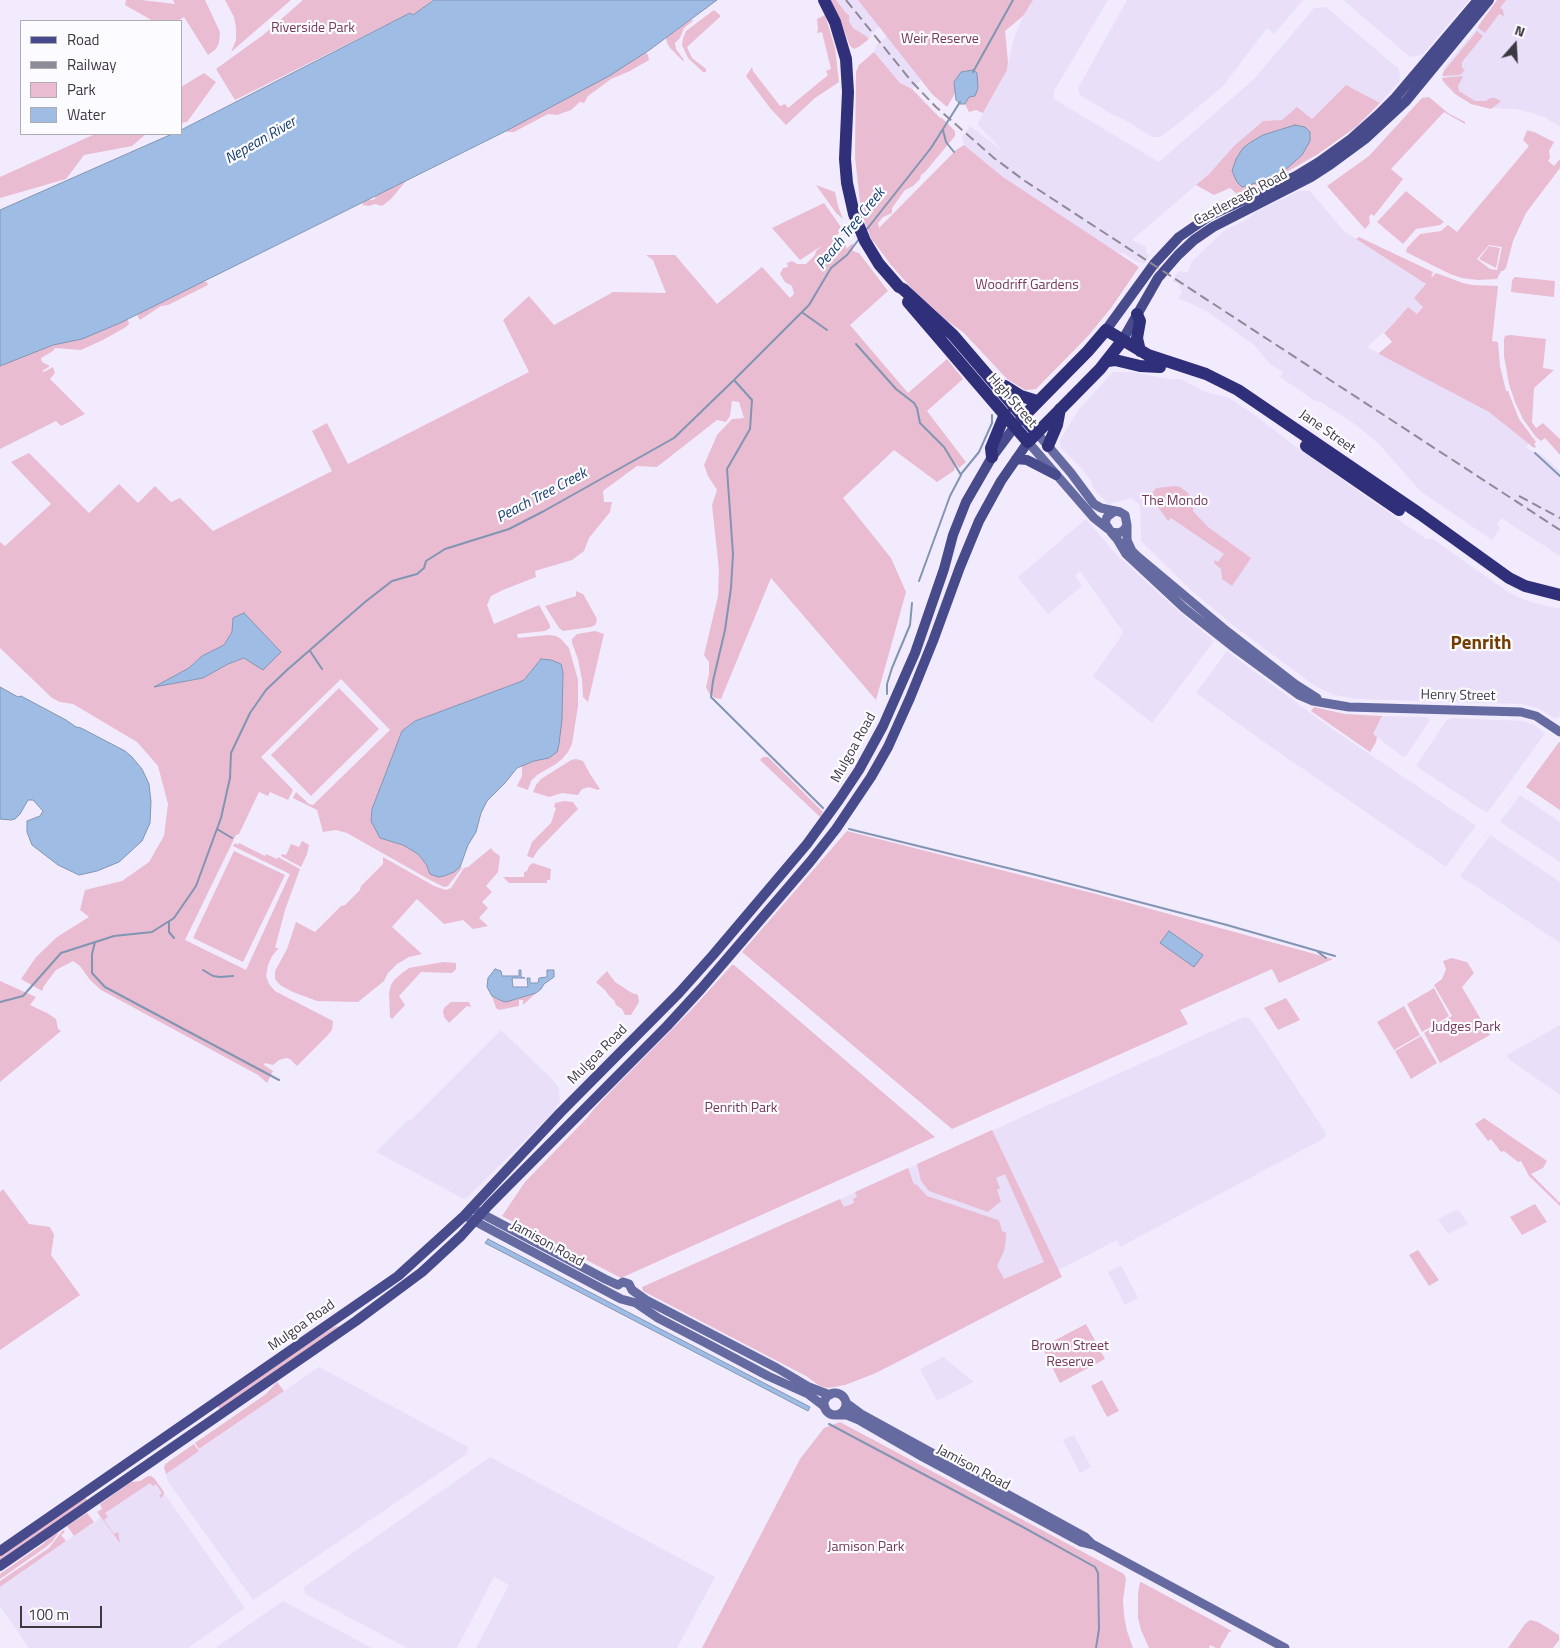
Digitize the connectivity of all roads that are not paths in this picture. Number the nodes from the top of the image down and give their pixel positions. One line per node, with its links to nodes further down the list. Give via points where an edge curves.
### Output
1 (824, 0): 4 (highway, High Street, via 835,22 846,59 845,168 850,200 862,235 879,264)
2 (1478, 0): 6 (main road, Castlereagh Road, via 1395,98 1351,139 1296,176 1211,215 1179,237 1154,264)
3 (1489, 0): 5 (main road, Castlereagh Road, via 1406,101 1378,129 1300,184 1194,240 1160,274)
4 (899, 288): 11 (highway, High Street, via 947,329); 14 (highway, High Street, via 899,293)
5 (1137, 314): 7 (main road, Castlereagh Road); 8 (highway)
6 (1102, 335): 7 (highway, Jane Street); 12 (highway, Castlereagh Road)
7 (1120, 344): 8 (highway, Jane Street); 9 (highway, Castlereagh Road); 10 (highway, Jane Street, via 1136,357)
8 (1140, 351): 25 (highway, Jane Street, via 1206,374 1249,396)
9 (1108, 361): 10 (highway); 13 (highway, Castlereagh Road)
10 (1160, 367): 25 (highway, Jane Street, via 1203,379 1242,398 1360,484 1502,579)
11 (995, 384): 12 (highway, High Street); 15 (highway, High Street)
12 (1037, 401): 15 (highway, Castlereagh Road)
13 (1060, 409): 17 (highway, Castlereagh Road); 18 (highway)
14 (1005, 414): 16 (highway, High Street); 19 (highway, via 990,448)
15 (1024, 416): 16 (main road, Mulgoa Road); 17 (highway, High Street)
16 (1014, 426): 17 (highway, High Street); 19 (main road, Mulgoa Road)
17 (1033, 438): 18 (main road, High Street); 20 (main road, Mulgoa Road); 21 (main road, High Street)
18 (1048, 446): 22 (main road, High Street, via 1094,504)
19 (992, 457): 31 (main road, Mulgoa Road, via 962,512 915,652 867,756 827,818)
20 (1016, 459): 21 (main road, via 1027,460); 32 (main road, Mulgoa Road, via 980,521 910,698 871,777 836,829)
21 (1056, 475): 24 (main road, High Street)
22 (1115, 511): 23 (main road, via 1125,515); 24 (main road, via 1105,523)
23 (1127, 525): 24 (main road, via 1119,533); 28 (main road, High Street, via 1127,540 1137,556 1222,628)
24 (1109, 531): 28 (main road, High Street, via 1142,570 1217,635 1291,690 1313,701)
25 (1524, 589): 26 (highway); 27 (highway)
26 (1560, 595)
27 (1560, 603)
28 (1323, 702): 29 (main road, High Street)
29 (1349, 707): 30 (main road, Henry Street, via 1521,712 1536,716)
30 (1560, 732)
31 (723, 943): 32 (main road); 33 (main road, Mulgoa Road)
32 (733, 952): 34 (main road, Mulgoa Road, via 667,1026)
33 (468, 1212): 34 (main road, Jamison Road); 44 (main road, Mulgoa Road, via 398,1276)
34 (478, 1217): 35 (main road, Jamison Road); 37 (main road, Jamison Road, via 565,1270); 42 (main road, Mulgoa Road, via 422,1272 356,1321)
35 (618, 1284): 36 (main road, via 626,1283); 37 (main road, via 615,1292)
36 (632, 1290): 37 (main road, via 630,1297); 38 (main road, via 809,1387)
37 (622, 1298): 40 (main road, Jamison Road, via 808,1394)
38 (830, 1395): 39 (main road, via 839,1394); 40 (main road)
39 (846, 1403): 41 (main road, via 845,1411); 43 (main road, Jamison Road)
40 (825, 1407): 41 (main road, via 828,1413)
41 (839, 1415): 43 (main road, Jamison Road, via 859,1420 1081,1542)
42 (49, 1532): 45 (main road, Mulgoa Road); 46 (main road, via 40,1544)
43 (1094, 1545): 47 (main road, Jamison Road)
44 (0, 1551)
45 (0, 1566)
46 (0, 1572)
47 (1285, 1648)

